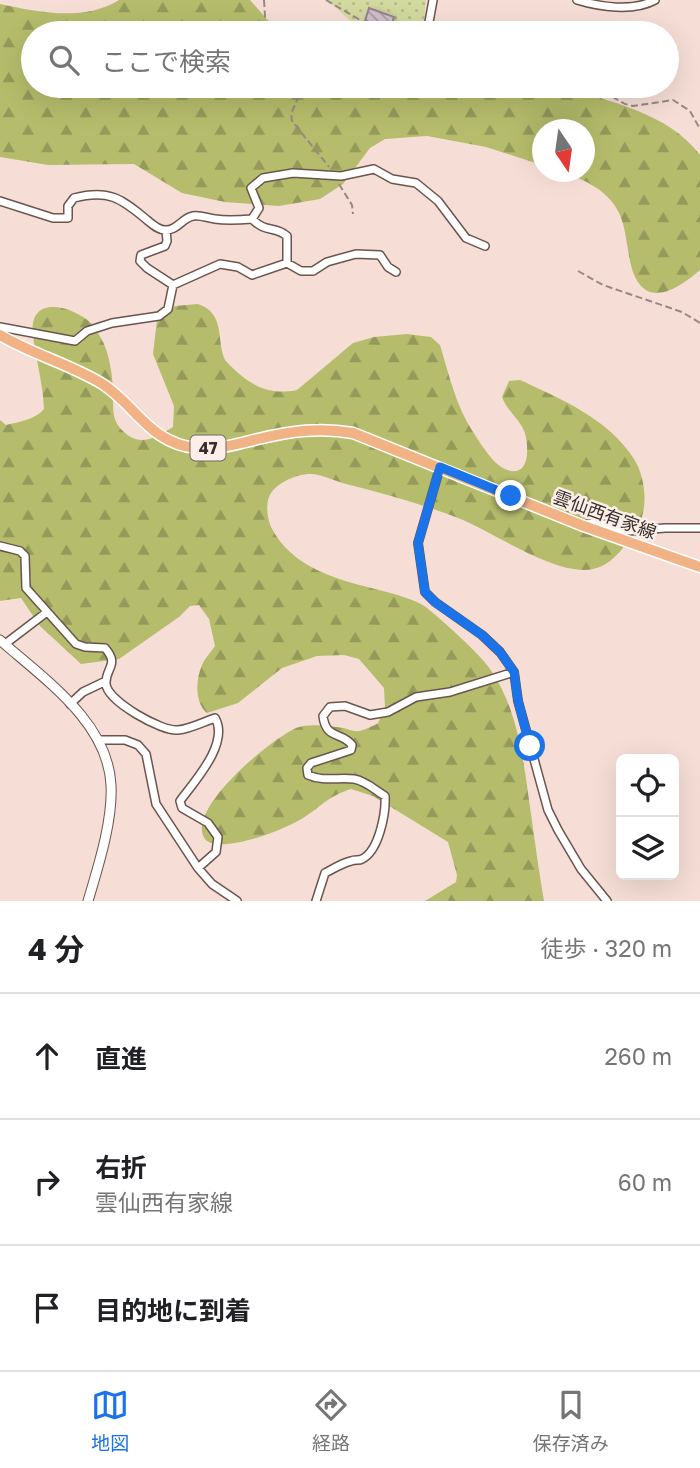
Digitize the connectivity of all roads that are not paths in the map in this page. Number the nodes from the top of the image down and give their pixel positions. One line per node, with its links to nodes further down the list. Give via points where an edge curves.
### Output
1 (433, 0): 4 (street)
2 (577, 0): 3 (street, via 631,7)
3 (655, 0)
4 (429, 21)
5 (0, 201): 7 (street, via 53,218 68,218 74,198 107,195)
6 (252, 219): 7 (street, via 197,215); 8 (street, via 259,208 251,188 257,181 293,173 336,175 374,169 392,179 416,183 438,201 466,238); 9 (street, via 261,228 287,236)
7 (166, 230): 11 (street, via 165,246 141,255 140,261)
8 (485, 246)
9 (287, 263): 10 (street, via 313,271 356,254 380,255); 11 (street, via 252,275 220,264)
10 (396, 272)
11 (173, 285): 12 (street, via 168,309 159,316 111,323 87,331 75,341)
12 (0, 327)
13 (0, 335): 14 (main road, 雲仙西有家線 / 47, via 103,384 164,439 193,448 218,449 310,429 330,429 353,433)
14 (440, 467): 15 (main road, 雲仙西有家線 / 47); 21 (street, via 418,543 425,592 482,635)
15 (581, 525): 16 (street, via 595,522 628,531); 18 (main road, 雲仙西有家線 / 47)
16 (700, 528)
17 (3, 548): 19 (street, via 25,556 26,588)
18 (700, 567)
19 (47, 612): 20 (street); 22 (street, via 76,644 105,648 112,662)
20 (2, 642): 23 (street)
21 (514, 672): 28 (street, via 450,692 416,697 388,712 370,715 345,706 330,707 323,716 324,726 331,734 349,740 351,750 311,763 308,775 319,780 364,782 385,796 386,809 369,853 325,873); 29 (street, via 548,810 581,869)
22 (106, 681): 23 (street); 25 (street, via 110,694 125,707 166,729 178,730 215,718 218,722 214,750 180,801 182,808 208,823 218,837 216,852)
23 (70, 704): 24 (street)
24 (99, 740): 25 (street, via 125,740 146,754 156,804); 26 (street, via 110,771 110,807)
25 (198, 869): 27 (street)
26 (88, 901)
27 (237, 901)
28 (316, 901)
29 (607, 901)

